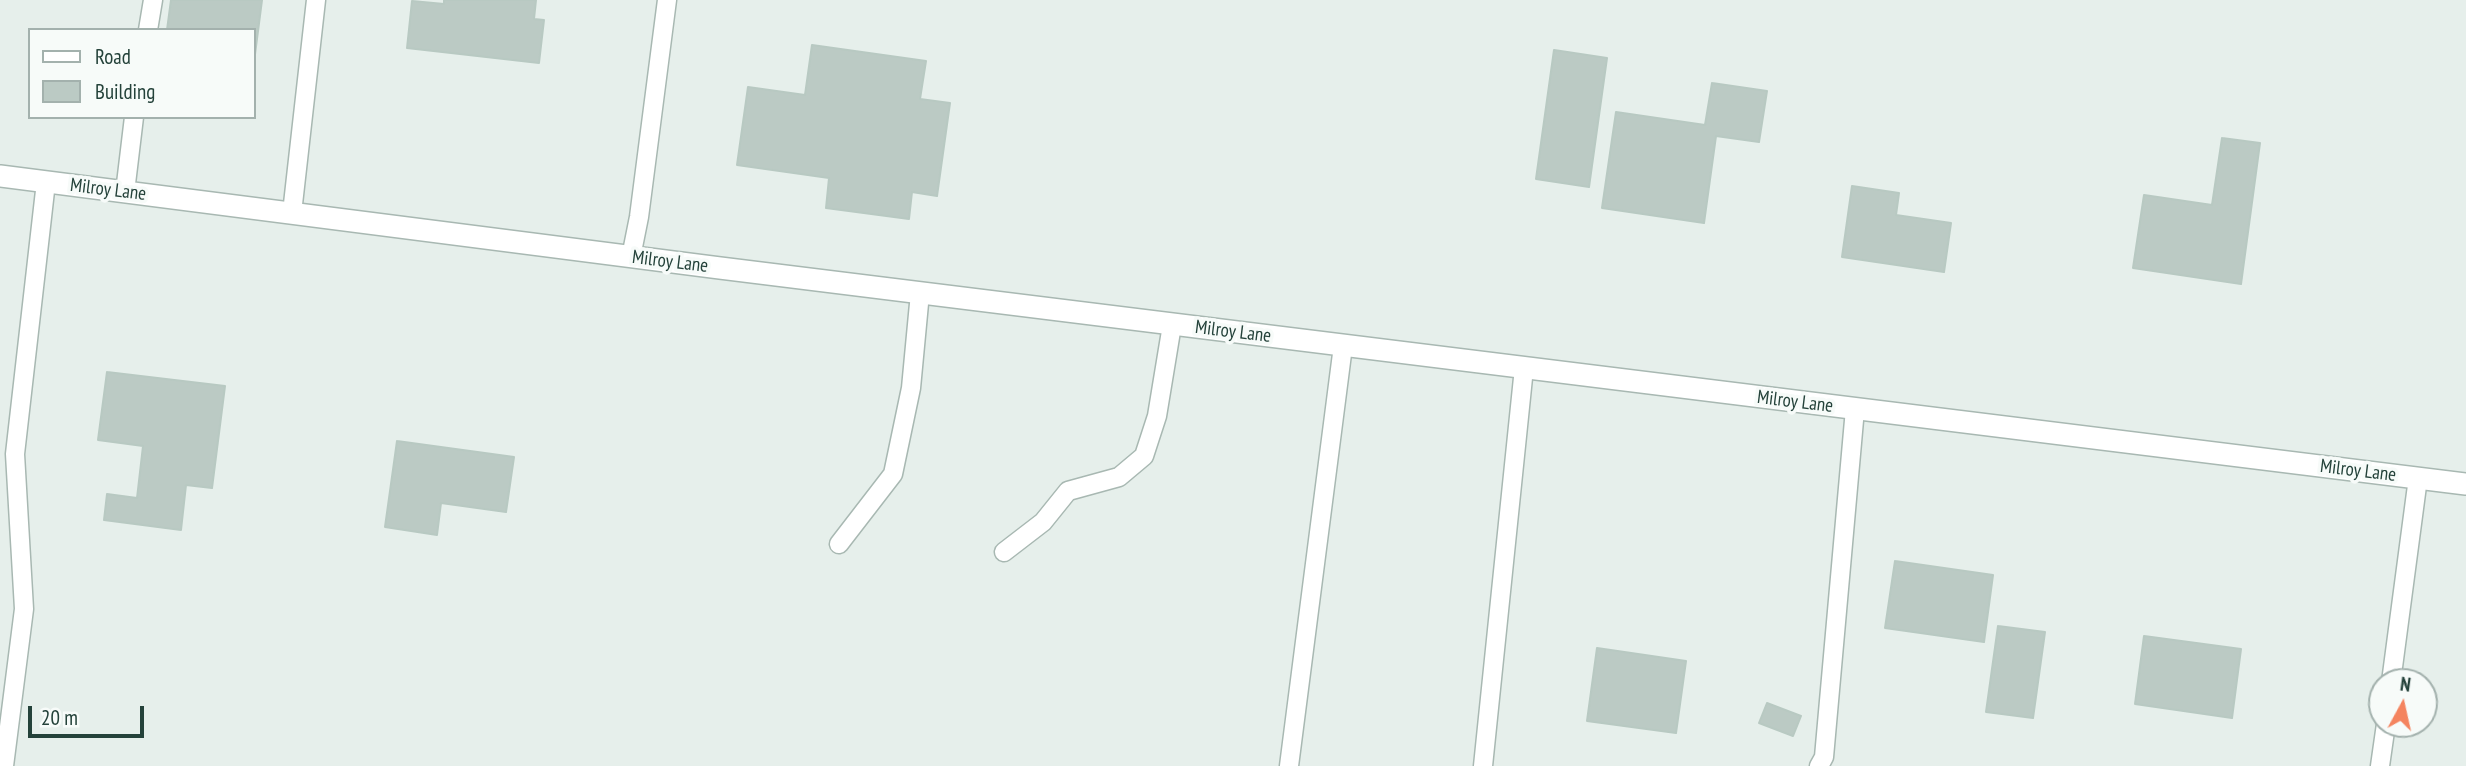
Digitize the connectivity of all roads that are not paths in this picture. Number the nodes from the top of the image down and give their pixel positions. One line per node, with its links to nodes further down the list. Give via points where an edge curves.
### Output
1 (153, 0): 4 (lane)
2 (316, 0): 9 (lane)
3 (667, 0): 10 (lane)
4 (148, 28)
5 (134, 119): 8 (lane)
6 (0, 176): 7 (street, Milroy Lane)
7 (46, 182): 8 (street, Milroy Lane); 22 (lane, via 15,454 24,609)
8 (125, 192): 9 (street, Milroy Lane)
9 (292, 213): 10 (street, Milroy Lane)
10 (631, 257): 11 (street, Milroy Lane)
11 (920, 293): 12 (street, Milroy Lane); 18 (lane, via 911,388 893,474)
12 (1172, 325): 13 (street, Milroy Lane); 19 (lane, via 1157,416 1144,456 1119,477 1068,491 1043,522)
13 (1343, 346): 14 (street, Milroy Lane); 23 (lane)
14 (1524, 368): 15 (street, Milroy Lane); 24 (lane)
15 (1856, 409): 16 (street, Milroy Lane); 25 (lane, via 1824,757)
16 (2418, 478): 17 (street, Milroy Lane); 20 (lane)
17 (2466, 484)
18 (839, 544)
19 (1004, 552)
20 (2393, 668)
21 (2384, 738): 26 (lane)
22 (4, 766)
23 (1289, 766)
24 (1483, 766)
25 (1819, 766)
26 (2380, 766)

